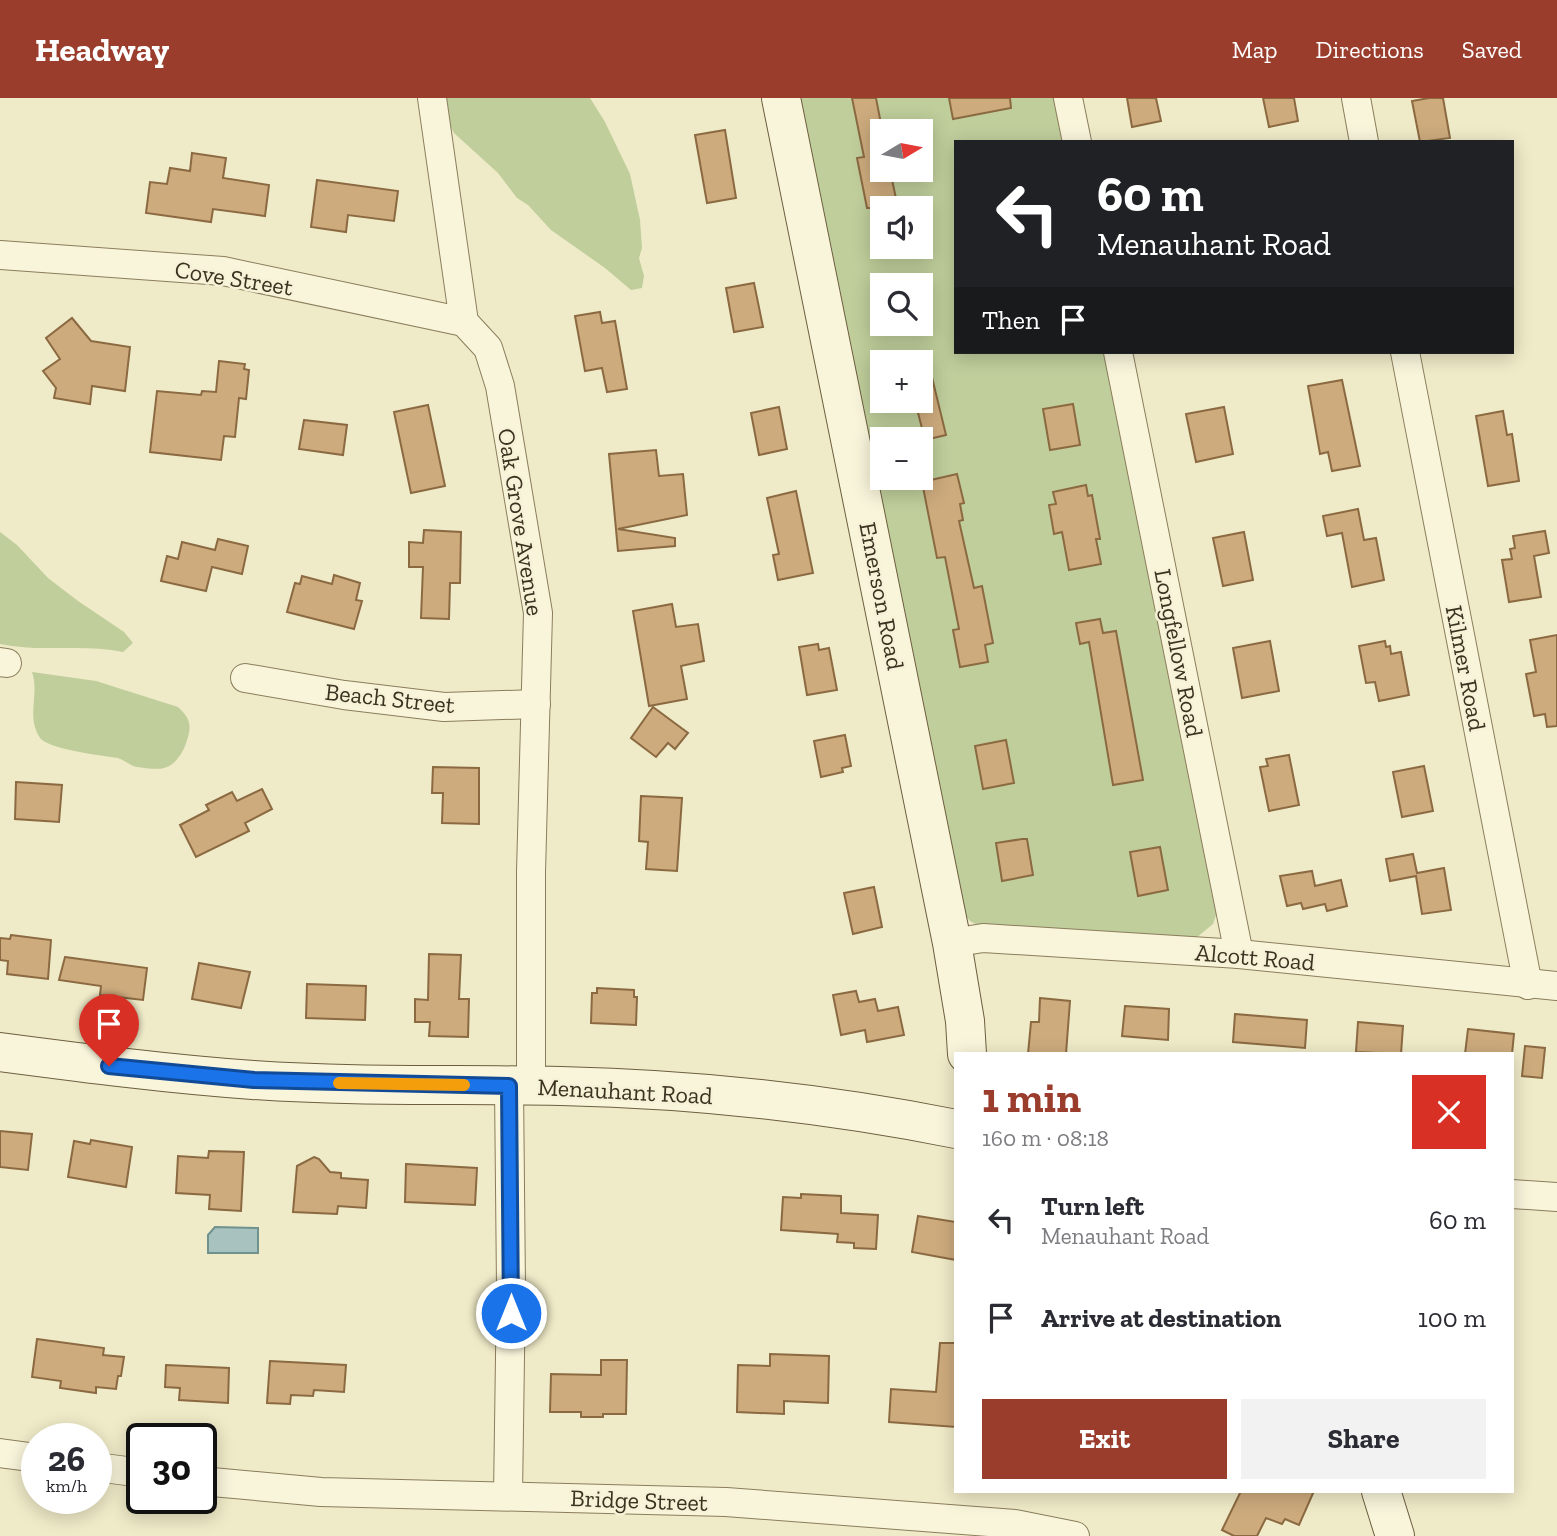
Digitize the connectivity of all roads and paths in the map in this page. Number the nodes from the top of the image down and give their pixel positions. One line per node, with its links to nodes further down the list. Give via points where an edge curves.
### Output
1 (432, 98): 8 (street)
2 (781, 98): 13 (main road, Emerson Road)
3 (1068, 98): 5 (street)
4 (1356, 98): 6 (street)
5 (1077, 140)
6 (1364, 140)
7 (0, 255): 8 (street, Cove Street, via 223,271)
8 (464, 322): 12 (street, Oak Grove Avenue, via 488,348 500,386 538,613)
9 (1118, 354): 14 (street, Longfellow Road)
10 (1405, 354): 15 (street, Kilmer Road)
11 (245, 678): 12 (street, Beach Street, via 444,707)
12 (536, 704): 19 (street, Oak Grove Avenue)
13 (952, 943): 14 (street, Alcott Road, via 983,939); 18 (main road, Emerson Road)
14 (1239, 954): 15 (street, Alcott Road)
15 (1528, 985): 16 (street, Alcott Road)
16 (1557, 986)
17 (0, 1052): 19 (main road, Menauhant Road, via 254,1080)
18 (967, 1052)
19 (520, 1086): 20 (main road, Menauhant Road, via 708,1094); 27 (street, Oak Grove Avenue)
20 (954, 1129)
21 (1514, 1194): 22 (street)
22 (1557, 1197)
23 (0, 1453): 24 (street)
24 (21, 1456)
25 (217, 1482): 27 (street, Bridge Street, via 321,1492)
26 (1382, 1493): 29 (main road)
27 (508, 1496): 28 (street, Bridge Street, via 726,1502 1015,1524)
28 (1075, 1536)
29 (1395, 1536)

